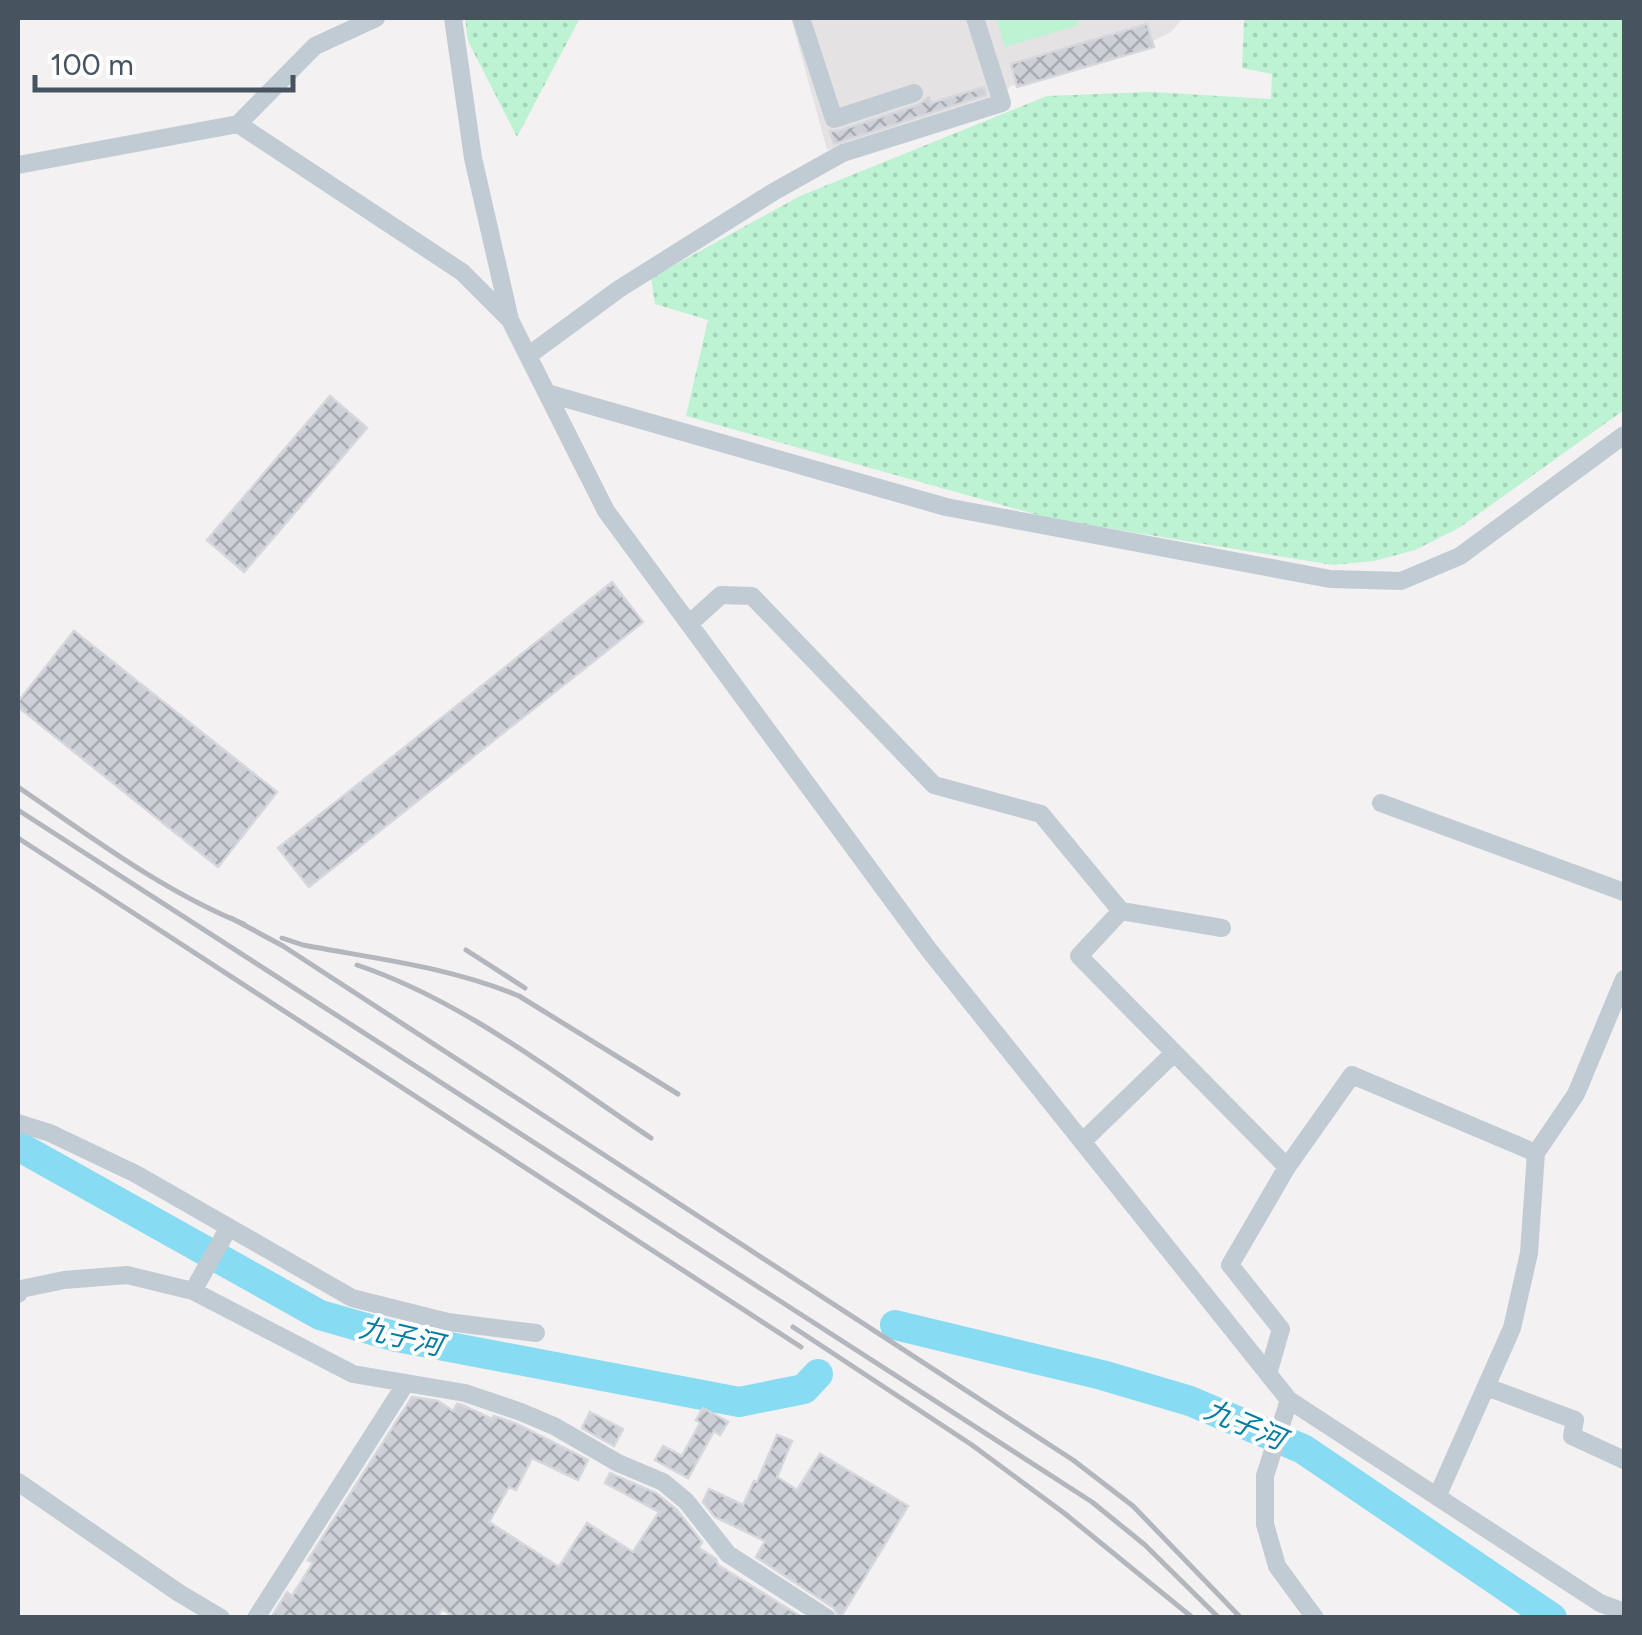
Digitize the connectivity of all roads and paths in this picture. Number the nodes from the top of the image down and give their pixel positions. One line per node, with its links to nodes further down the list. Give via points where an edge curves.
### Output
1 (376, 18): 6 (street, via 315,46)
2 (453, 18): 8 (street, via 472,158)
3 (801, 18): 5 (street, via 834,120)
4 (975, 18): 9 (street, via 1002,103 843,152 619,289)
5 (914, 93)
6 (238, 124): 7 (street); 8 (street, via 462,272)
7 (18, 165)
8 (510, 320): 9 (street)
9 (528, 354): 10 (street)
10 (550, 394): 11 (street, via 946,507 1348,580 1401,581 1460,556); 12 (street, via 606,510)
11 (1624, 436)
12 (689, 624): 15 (street, via 721,595 752,596 934,784 1041,814); 20 (street, via 929,950)
13 (1381, 803): 14 (street)
14 (1624, 892)
15 (1121, 911): 16 (street); 18 (street, via 1079,956)
16 (1222, 928)
17 (1624, 979): 21 (street, via 1576,1094)
18 (1174, 1053): 20 (street); 22 (street)
19 (18, 1123): 23 (street, via 136,1174)
20 (1082, 1142): 27 (street)
21 (1536, 1153): 22 (street, via 1352,1074); 29 (street, via 1528,1253 1512,1328)
22 (1286, 1167): 27 (street, via 1230,1265 1282,1329)
23 (228, 1227): 24 (street); 26 (street, via 352,1298 448,1322)
24 (194, 1291): 25 (street, via 127,1275 64,1280); 28 (street, via 353,1374)
25 (18, 1294)
26 (536, 1333)
27 (1268, 1374): 30 (street)
28 (406, 1383): 36 (street); 37 (street, via 520,1412 663,1482 728,1554)
29 (1487, 1387): 31 (street, via 1575,1420 1572,1436); 33 (street)
30 (1289, 1401): 33 (street); 38 (street, via 1264,1476 1265,1524 1277,1566)
31 (1624, 1460)
32 (18, 1482): 35 (street)
33 (1436, 1496): 34 (street)
34 (1624, 1612)
35 (220, 1618)
36 (256, 1618)
37 (827, 1618)
38 (1315, 1618)

